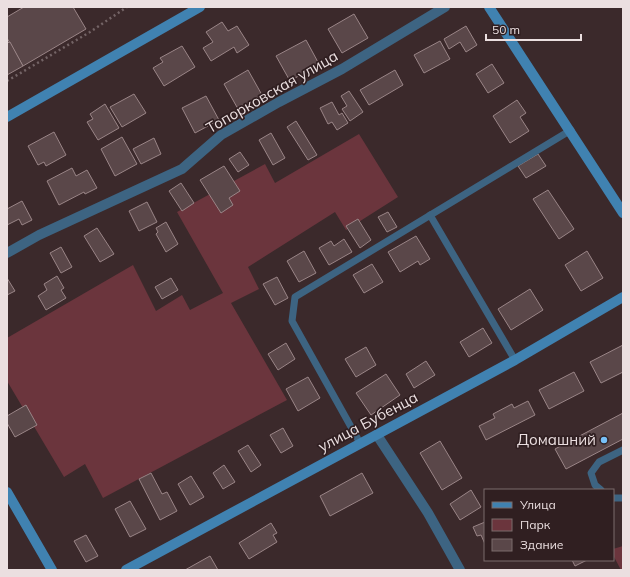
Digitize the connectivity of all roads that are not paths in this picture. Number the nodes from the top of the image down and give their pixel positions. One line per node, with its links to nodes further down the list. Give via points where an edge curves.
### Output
1 (200, 7): 4 (street)
2 (445, 7): 8 (street, Топорковская улица, via 342,69 222,136 182,169 39,235)
3 (489, 7): 5 (street)
4 (7, 116)
5 (571, 130): 6 (street); 7 (lane)
6 (623, 213)
7 (430, 215): 10 (lane); 12 (lane, via 295,297 292,321)
8 (7, 254)
9 (623, 297): 10 (street, улица Бубенца)
10 (515, 360): 11 (street, улица Бубенца)
11 (377, 435): 12 (street, улица Бубенца); 18 (street, via 428,513)
12 (360, 443): 17 (street, улица Бубенца)
13 (623, 450): 14 (lane, via 599,462 591,473 595,485)
14 (600, 489)
15 (7, 492): 16 (street)
16 (52, 570)
17 (126, 570)
18 (460, 570)

